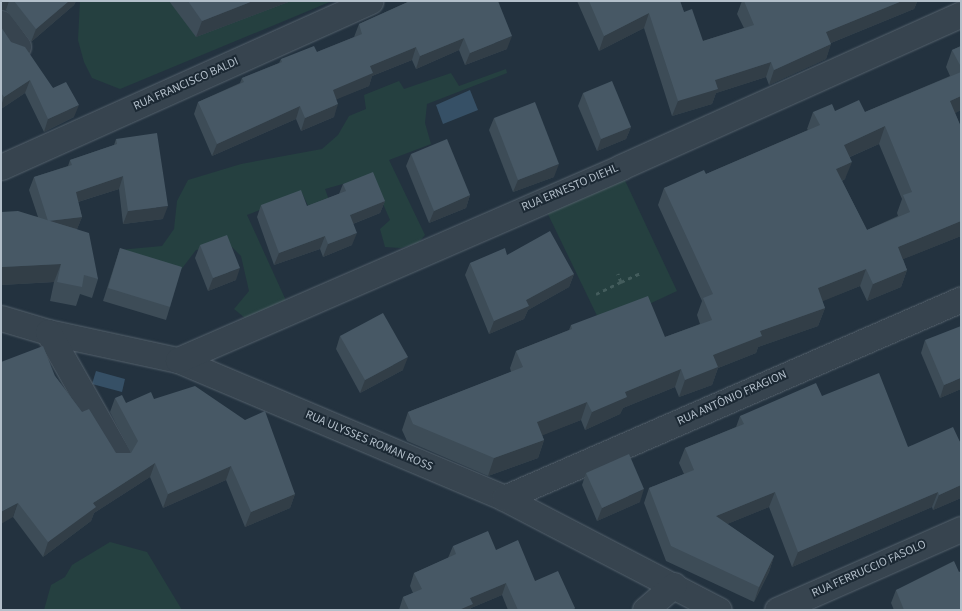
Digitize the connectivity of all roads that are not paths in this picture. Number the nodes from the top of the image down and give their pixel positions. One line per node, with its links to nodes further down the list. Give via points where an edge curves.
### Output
1 (370, 1): 5 (street, RUA FRANCISCO BALDI)
2 (961, 14): 9 (street, RUA ERNESTO DIEHL, via 621,167)
3 (1, 23): 4 (street)
4 (18, 46)
5 (1, 167)
6 (961, 299): 11 (street, RUA ANTÔNIO FRAGION)
7 (1, 318): 8 (street, RUA ULYSSES ROMAN ROSS)
8 (48, 332): 9 (street, RUA ULYSSES ROMAN ROSS); 10 (street)
9 (178, 360): 11 (street, RUA ULYSSES ROMAN ROSS)
10 (118, 455)
11 (504, 498): 13 (street, RUA ULYSSES ROMAN ROSS)
12 (961, 529): 16 (street, RUA FERRUCCIO FASOLO)
13 (674, 585): 14 (street); 15 (street, RUA ULYSSES ROMAN ROSS)
14 (646, 610)
15 (719, 610)
16 (777, 610)

